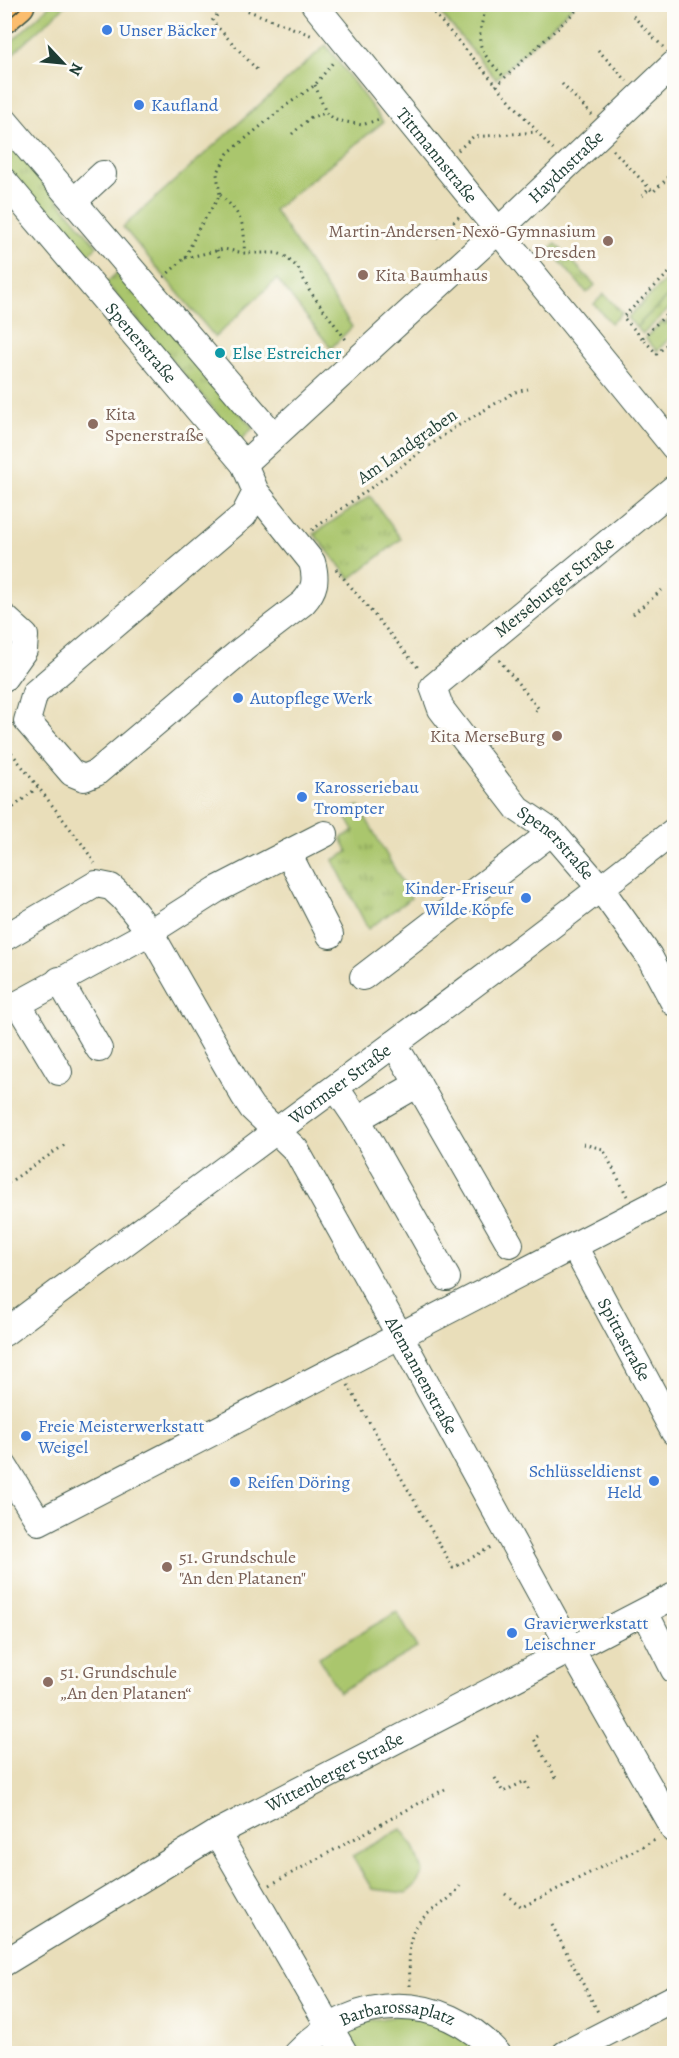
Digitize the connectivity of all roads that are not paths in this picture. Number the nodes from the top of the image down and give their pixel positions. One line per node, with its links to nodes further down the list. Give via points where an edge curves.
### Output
1 (18, 4): 3 (main road)
2 (314, 4): 9 (street, Tittmannstraße)
3 (4, 16)
4 (670, 57): 9 (street, Haydnstraße, via 641,96)
5 (4, 120): 8 (street)
6 (103, 174): 8 (street)
7 (4, 181): 11 (street, Spenerstraße)
8 (74, 201): 10 (street)
9 (498, 230): 12 (street, Haydnstraße); 13 (street, Tittmannstraße)
10 (114, 248): 11 (street); 12 (street)
11 (84, 275): 14 (street, Spenerstraße)
12 (274, 436): 14 (street, Haydnstraße)
13 (675, 447)
14 (244, 464): 16 (street, Spenerstraße)
15 (675, 488): 19 (street, Merseburger Straße)
16 (256, 492): 16 (street, Spenerstraße, via 244,515 35,693 27,722 72,773 84,778 96,773 311,594 315,585 312,562)
17 (4, 617): 18 (street, via 25,636 24,650)
18 (4, 678)
19 (434, 687): 21 (street, Spenerstraße, via 441,709 518,809)
20 (675, 831): 24 (street, Wormser Straße)
21 (552, 832): 24 (street, Spenerstraße); 28 (street)
22 (325, 834): 23 (street)
23 (288, 853): 25 (street, via 216,890); 26 (street)
24 (601, 889): 30 (street, Spenerstraße, via 649,956); 31 (street, Wormser Straße)
25 (150, 932): 27 (street, Alemannenstraße, via 111,886 96,884); 29 (street); 37 (street, Alemannenstraße, via 244,1096)
26 (330, 935)
27 (4, 938)
28 (363, 977)
29 (59, 980): 32 (street); 33 (street, via 18,1004)
30 (675, 1003)
31 (394, 1044): 34 (street); 35 (street, Wormser Straße)
32 (99, 1049)
33 (59, 1072)
34 (418, 1084): 36 (street); 39 (street)
35 (336, 1088): 36 (street); 37 (street, Wormser Straße)
36 (357, 1119): 41 (street)
37 (278, 1131): 42 (street, Wormser Straße); 43 (street, Alemannenstraße, via 296,1150)
38 (675, 1194): 40 (street)
39 (510, 1244)
40 (574, 1246): 43 (street); 44 (street, Spittastraße)
41 (447, 1278)
42 (4, 1333)
43 (400, 1336): 45 (street, via 39,1522); 48 (street, Alemannenstraße)
44 (675, 1432)
45 (4, 1466)
46 (675, 1596): 47 (street, Wittenberger Straße)
47 (645, 1612): 48 (street, Wittenberger Straße); 49 (street)
48 (572, 1649): 50 (street, Alemannenstraße); 51 (street, Wittenberger Straße)
49 (675, 1670)
50 (674, 1830)
51 (217, 1833): 52 (street, Wittenberger Straße); 54 (street)
52 (4, 1963)
53 (675, 1998): 58 (street)
54 (328, 2026): 55 (street, Barbarossaplatz); 56 (street); 57 (street, Barbarossaplatz, via 357,2012 410,2007 458,2021 480,2035)
55 (297, 2054)
56 (345, 2054)
57 (498, 2054)
58 (565, 2054)

